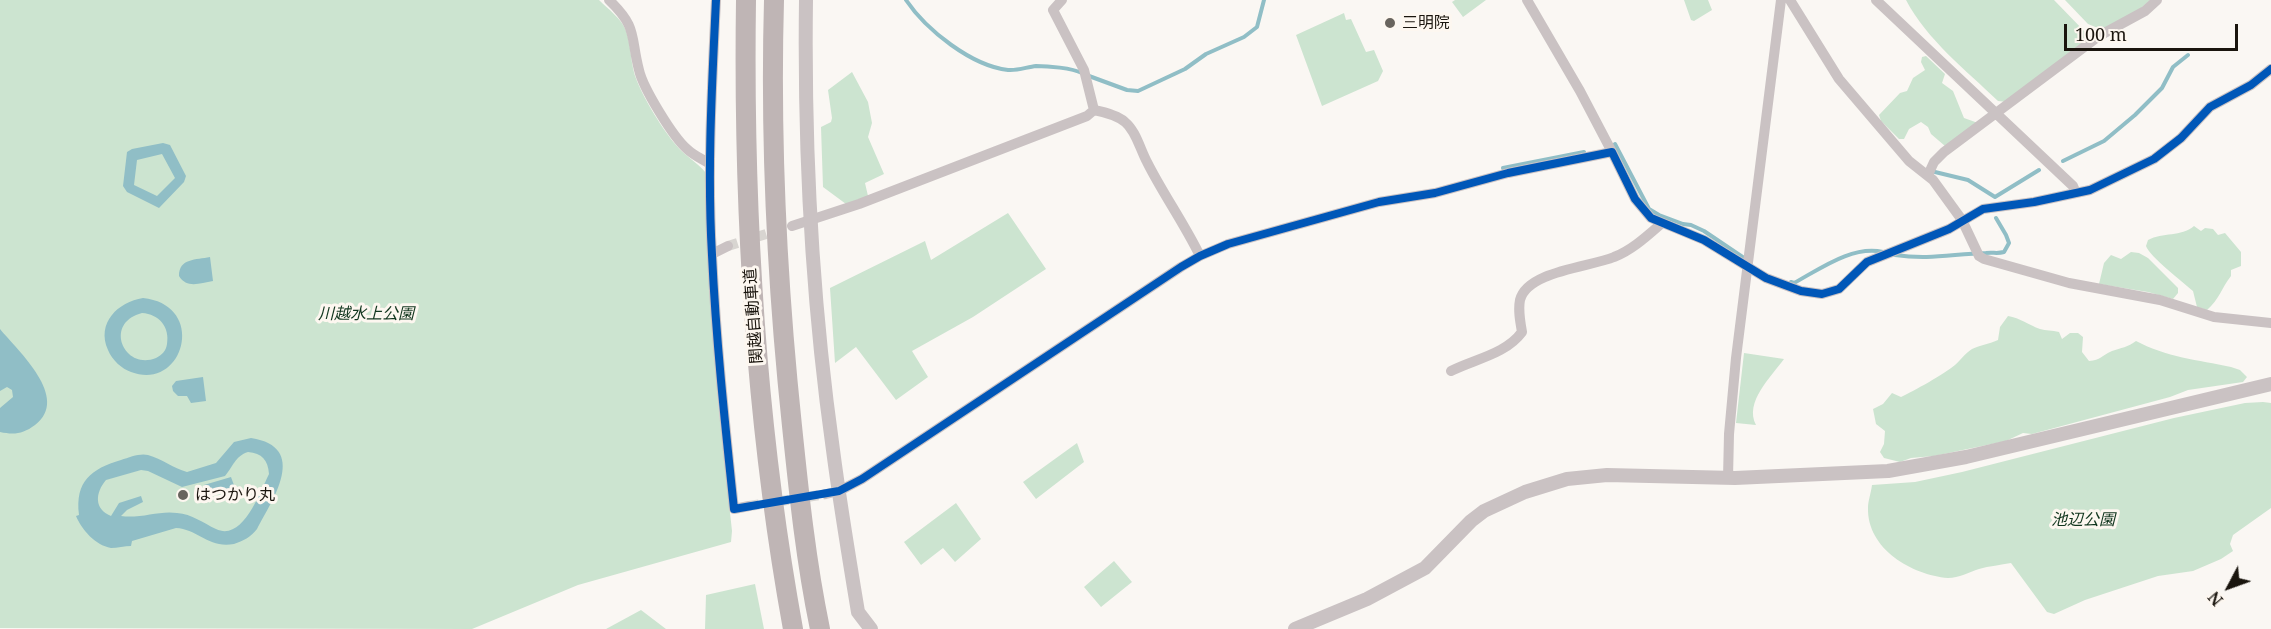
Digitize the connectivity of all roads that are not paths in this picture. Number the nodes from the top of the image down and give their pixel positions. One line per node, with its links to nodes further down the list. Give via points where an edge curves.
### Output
1 (609, 0): 16 (street, via 627,20 641,76 668,125 686,149)
2 (716, 0): 16 (street)
3 (747, 0): 34 (highway, 関越自動車道, via 747,198 755,336 769,477)
4 (774, 0): 33 (highway, 関越自動車道, via 774,198 782,334)
5 (806, 0): 19 (street)
6 (1062, 0): 13 (street, via 1053,10 1085,74)
7 (1527, 0): 15 (street)
8 (1781, 0): 26 (street)
9 (1790, 0): 17 (street, via 1839,79 1909,161)
10 (1876, 0): 14 (street)
11 (2157, 0): 14 (street, via 2145,11 2099,36)
12 (2271, 69): 18 (street, via 2251,85 2210,107 2154,159)
13 (1094, 110): 19 (street, via 860,204); 25 (street, via 1124,120 1131,129)
14 (1998, 114): 17 (street, via 1944,152); 18 (street)
15 (1612, 152): 21 (street, via 1635,199 1651,218); 25 (street, via 1509,172 1435,193 1379,201 1269,231)
16 (710, 164): 24 (street)
17 (1928, 175): 20 (street)
18 (2076, 193): 20 (street, via 1991,207)
19 (810, 220): 22 (street); 31 (street)
20 (1962, 220): 26 (street, via 1867,262 1832,292 1801,291); 27 (street, via 1979,254 2049,278 2160,300 2214,317)
21 (1662, 223): 26 (street, via 1704,240); 28 (street, via 1615,257 1536,282 1520,298 1522,332 1518,338)
22 (792, 226)
23 (728, 246): 24 (street)
24 (712, 254): 32 (street, via 735,509)
25 (1200, 256): 31 (street, via 862,478)
26 (1748, 267): 30 (street, via 1730,423)
27 (2271, 322)
28 (1451, 371)
29 (2271, 384): 30 (street, via 2017,446 1912,467 1855,474)
30 (1728, 478): 36 (street, via 1607,475 1567,479 1525,492 1479,514 1425,568 1367,599)
31 (833, 493): 35 (street, via 858,612)
32 (749, 506)
33 (818, 619)
34 (793, 629)
35 (870, 629)
36 (1295, 629)

